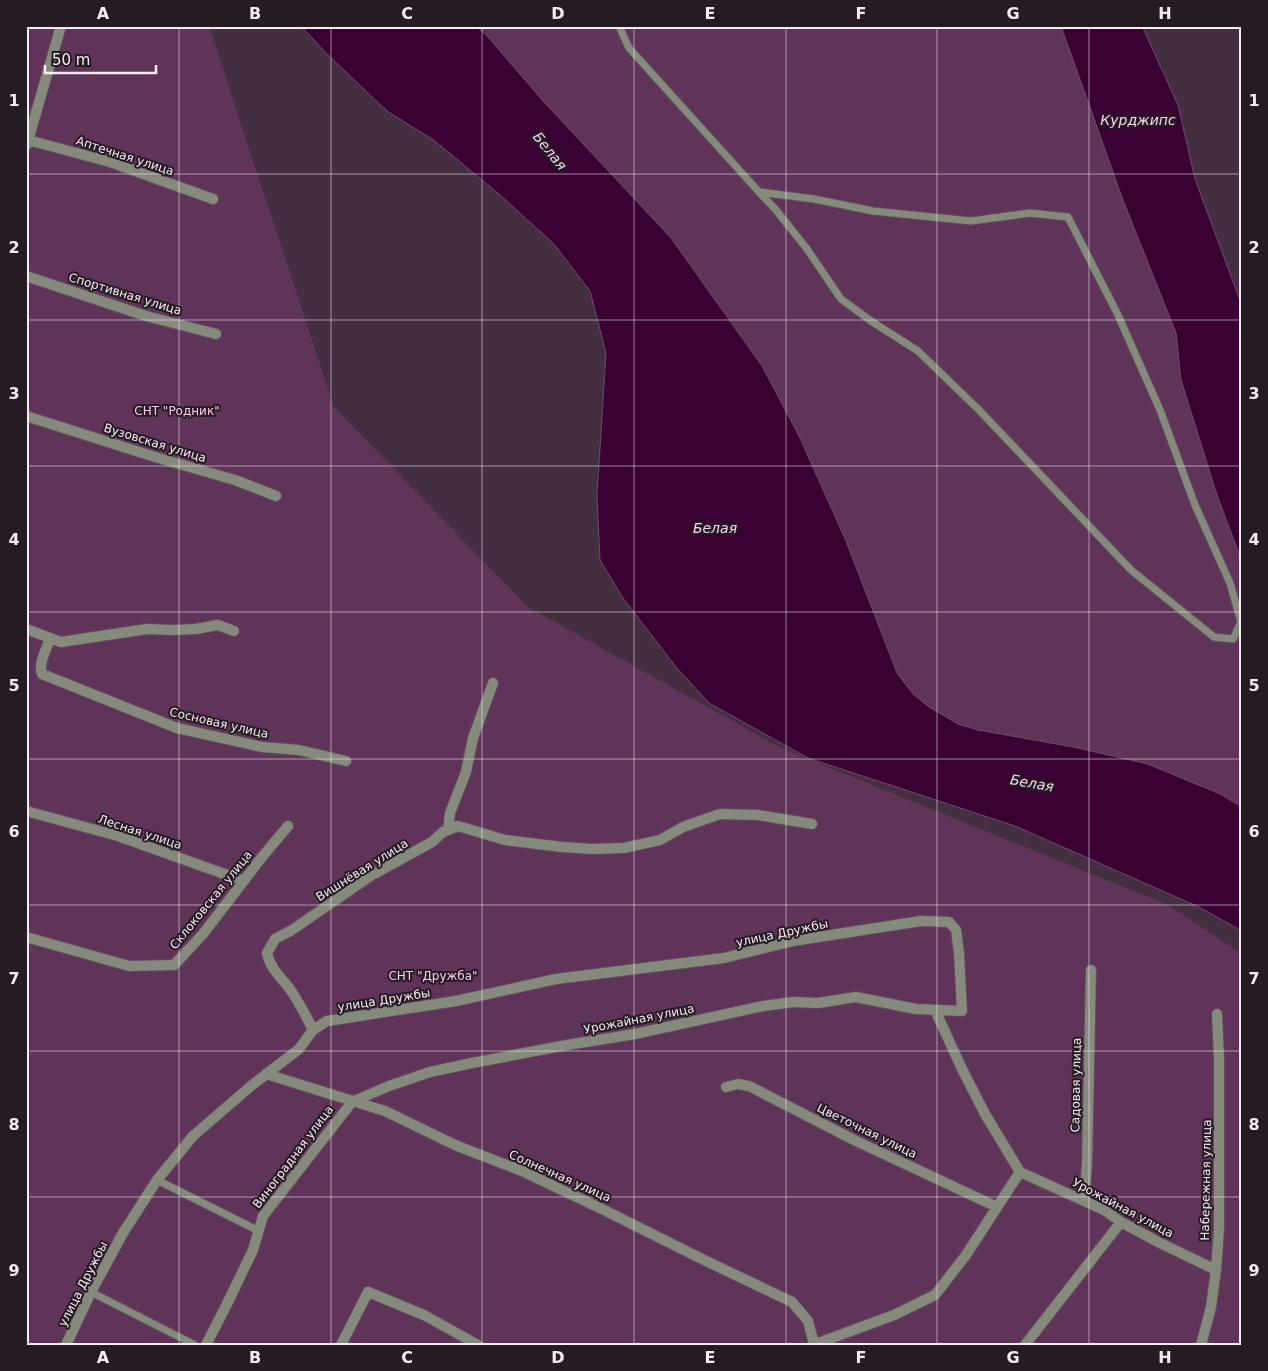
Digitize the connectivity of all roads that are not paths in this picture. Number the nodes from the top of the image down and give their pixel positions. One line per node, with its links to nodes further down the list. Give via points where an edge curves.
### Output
1 (61, 26): 3 (street)
2 (619, 26): 4 (lane, via 629,48)
3 (27, 142): 5 (street, Аптечная улица, via 110,162)
4 (759, 192): 4 (lane, via 807,249 841,299 918,351 979,410 1131,570 1214,637 1233,639 1241,622 1230,583 1118,315 1068,217 1030,213 971,222 872,211)
5 (213, 200)
6 (26, 276): 7 (street, Спортивная улица, via 146,316)
7 (216, 334)
8 (26, 416): 9 (street, Вузовская улица, via 235,480)
9 (276, 496)
10 (26, 629): 12 (street)
11 (234, 631): 12 (street, via 218,625 147,630 61,642)
12 (50, 638): 14 (street, Сосновая улица, via 40,670 42,674 75,688 177,728)
13 (493, 683): 18 (street, via 450,813)
14 (346, 761)
15 (26, 811): 19 (street, Лесная улица, via 118,836)
16 (812, 824): 18 (street, via 758,815 720,814 683,827 660,840 624,848 592,849 505,840 458,826)
17 (288, 826): 19 (street, Склоковская улица)
18 (448, 830): 25 (street, Вишнёвая улица, via 275,939 267,954 269,963 291,991)
19 (244, 881): 21 (street, Склоковская улица, via 174,965 129,966)
20 (950, 922): 23 (street, Урожайная улица, via 956,930 959,952 962,1011); 25 (street, улица Дружбы, via 921,921 793,941 724,958 556,979 456,1001 327,1021)
21 (26, 937)
22 (1090, 970): 31 (street, Садовая улица)
23 (935, 1010): 28 (street, Урожайная улица, via 856,998 818,1004 793,1002 763,1006 635,1034 430,1072); 29 (street, via 985,1114)
24 (1217, 1014): 35 (street, Набережная улица, via 1219,1229)
25 (313, 1030): 26 (street, улица Дружбы, via 299,1050)
26 (266, 1074): 28 (street, Солнечная улица); 30 (street, улица Дружбы, via 193,1136)
27 (726, 1087): 32 (street, Цветочная улица, via 749,1086)
28 (352, 1102): 34 (street, Виноградная улица, via 263,1216); 37 (street, Солнечная улица, via 385,1111 455,1145 522,1171 792,1302 808,1321)
29 (1020, 1172): 31 (street, Урожайная улица); 32 (street)
30 (157, 1180): 34 (lane, Виноградная улица); 36 (street, улица Дружбы, via 123,1233)
31 (1084, 1201): 33 (street, Урожайная улица)
32 (997, 1207): 37 (street, via 935,1295 894,1315)
33 (1121, 1222): 35 (street, Урожайная улица); 43 (street)
34 (258, 1230): 40 (street, Виноградная улица, via 253,1250)
35 (1216, 1270): 44 (street, Набережная улица)
36 (92, 1292): 38 (street, улица Дружбы); 39 (lane)
37 (814, 1344)
38 (66, 1345)
39 (195, 1345)
40 (206, 1345)
41 (342, 1345): 42 (street, via 368,1292 424,1316)
42 (478, 1345)
43 (1025, 1345)
44 (1201, 1345)

